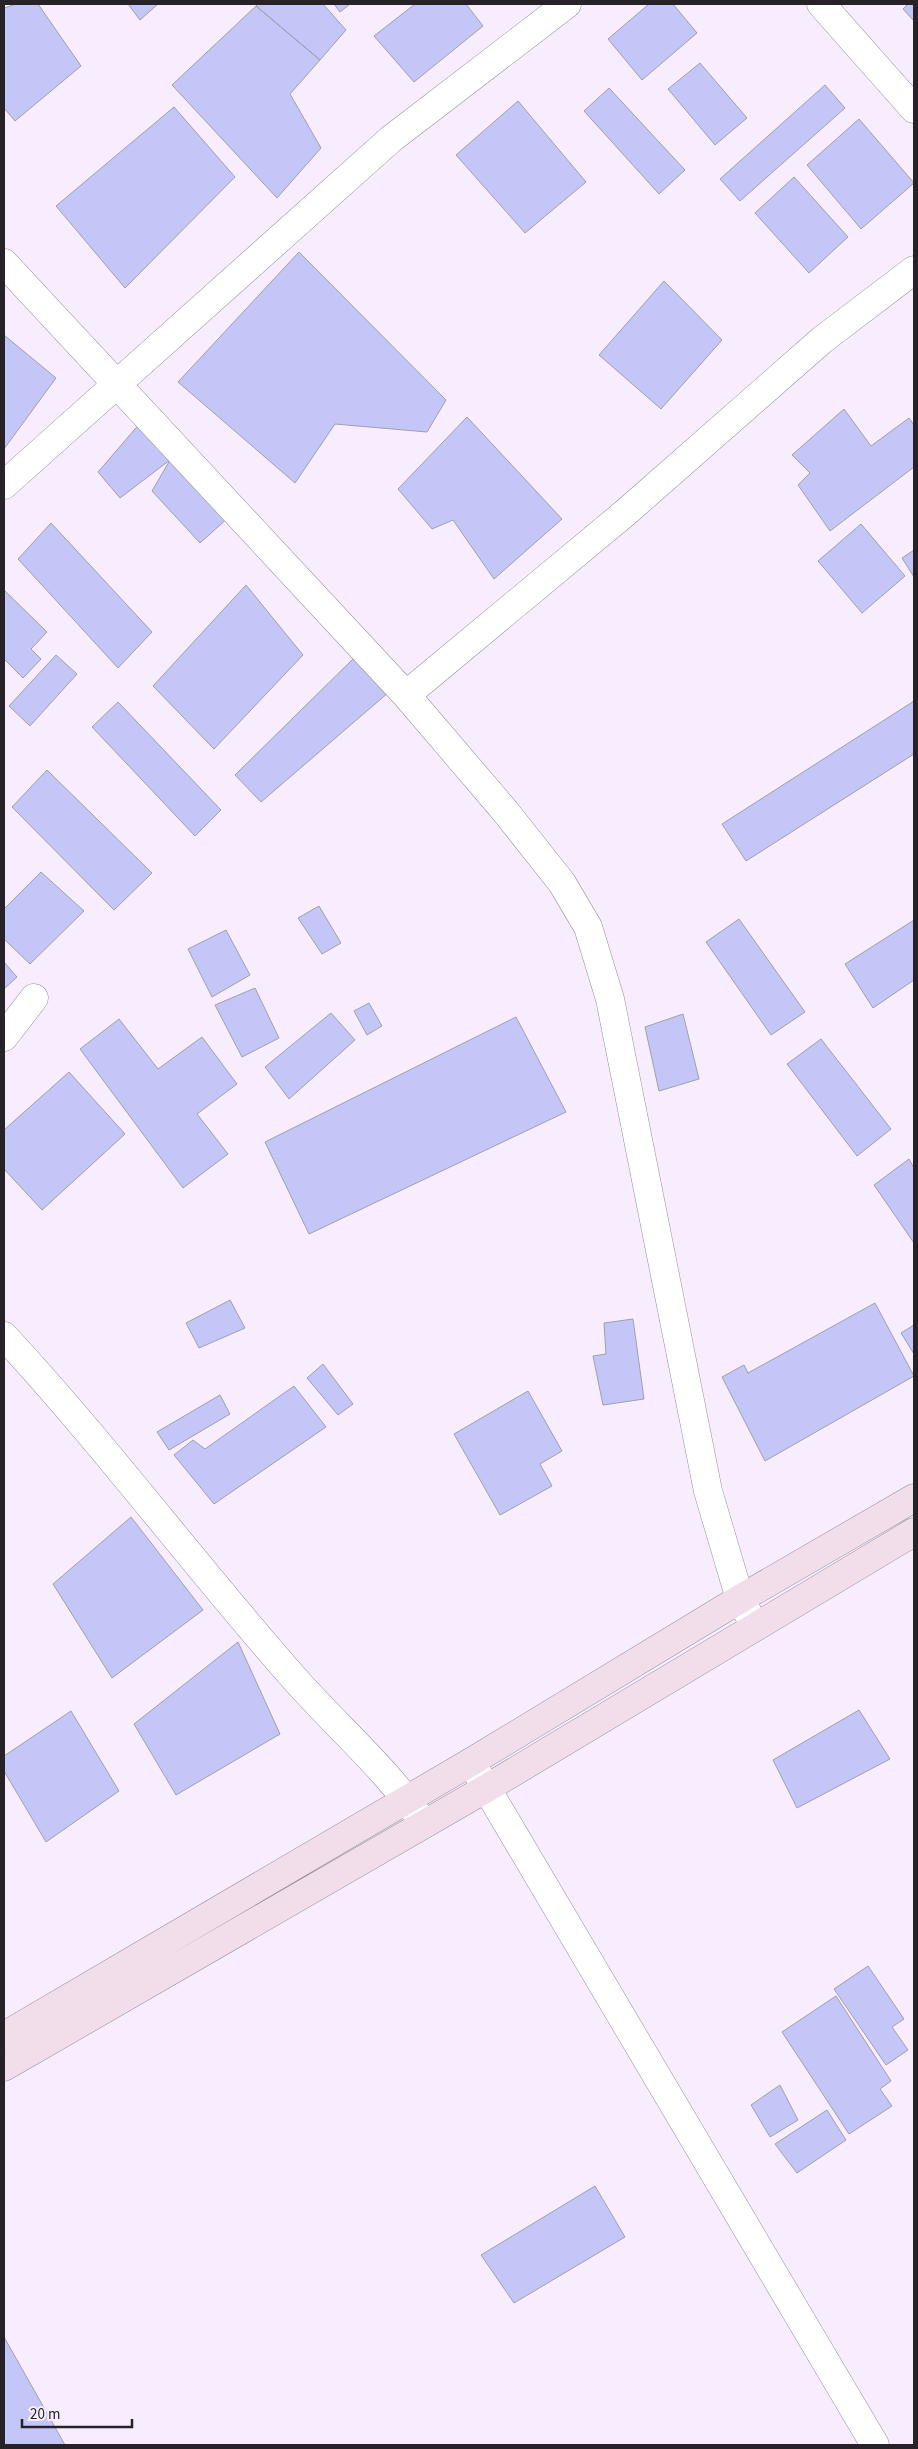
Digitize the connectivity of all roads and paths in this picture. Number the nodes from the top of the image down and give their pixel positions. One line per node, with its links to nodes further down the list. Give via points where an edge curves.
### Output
1 (567, 4): 6 (street, via 391,139)
2 (820, 4): 3 (street)
3 (914, 109)
4 (4, 262): 6 (street)
5 (914, 270): 8 (street, via 822,340 625,513)
6 (116, 384): 7 (street); 8 (street)
7 (4, 485)
8 (406, 695): 14 (street, via 556,876 588,927 610,999 708,1491)
9 (34, 998): 10 (street)
10 (4, 1037)
11 (4, 1336): 18 (street, via 64,1401 294,1679)
12 (914, 1498): 14 (street)
13 (914, 1532): 15 (street)
14 (740, 1599): 15 (street); 16 (street)
15 (755, 1626): 17 (street)
16 (471, 1762): 17 (street); 18 (street)
17 (487, 1788): 19 (street); 22 (street)
18 (407, 1798): 19 (street); 20 (street)
19 (424, 1824): 21 (street)
20 (4, 2036)
21 (4, 2067)
22 (875, 2445)

